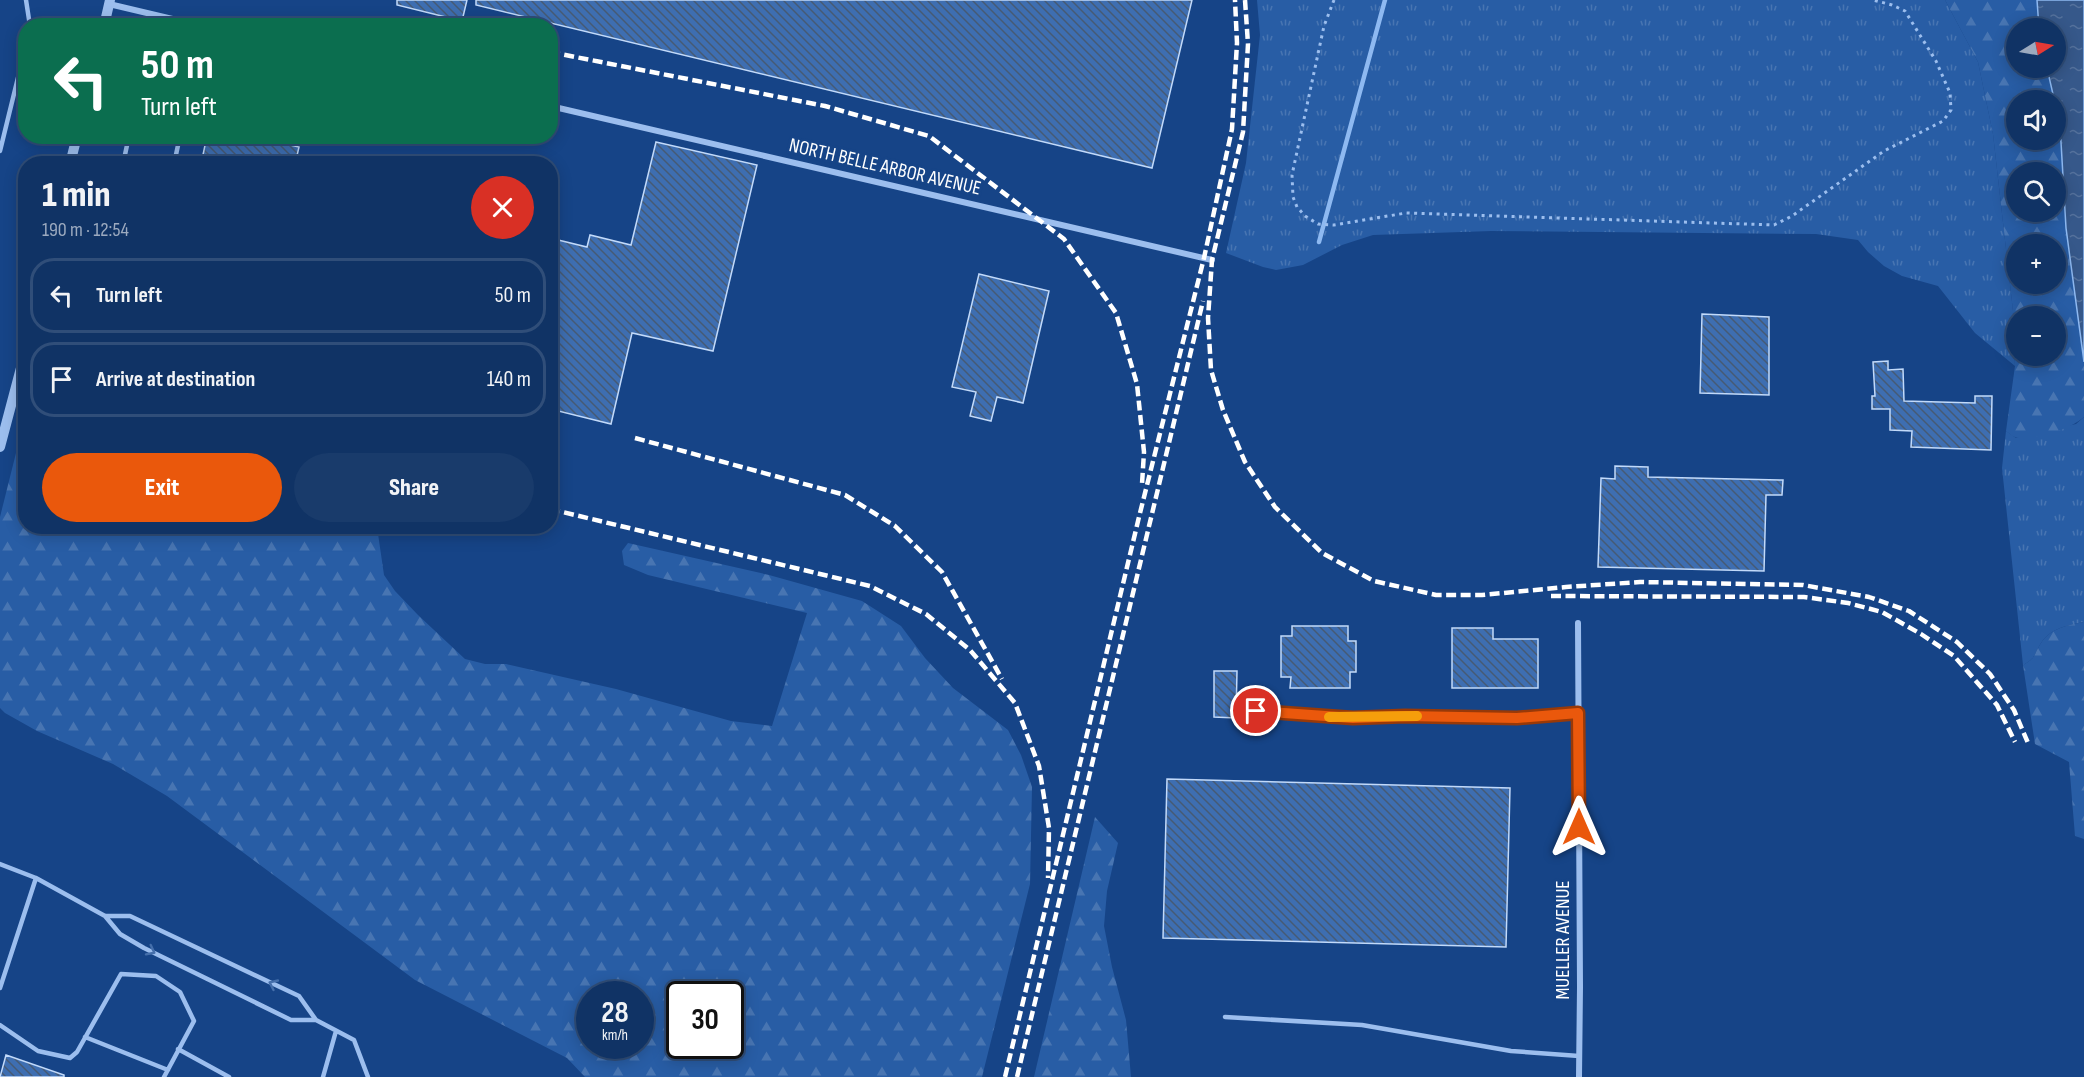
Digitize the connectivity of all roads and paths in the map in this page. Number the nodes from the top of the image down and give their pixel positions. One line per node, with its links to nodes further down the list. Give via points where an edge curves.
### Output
1 (26, 0): 5 (lane)
2 (1334, 0): 3 (path, via 1324,26 1292,175 1297,207 1318,224 1406,213 1774,225 1884,151 1944,121 1951,110 1950,93 1936,61 1905,11)
3 (1873, 0)
4 (109, 2): 6 (street); 7 (street)
5 (29, 18)
6 (106, 18)
7 (171, 18)
8 (18, 78): 10 (lane)
9 (558, 108): 11 (street, NORTH BELLE ARBOR AVENUE)
10 (0, 151)
11 (1212, 260)
12 (18, 379): 13 (street)
13 (0, 447)
14 (1578, 624): 16 (street, MUELLER AVENUE)
15 (1256, 711): 16 (lane, via 1353,718 1517,718)
16 (1578, 713): 27 (street, MUELLER AVENUE)
17 (0, 864): 18 (lane)
18 (36, 878): 19 (lane); 20 (lane)
19 (105, 916): 22 (lane, one-way to 22, via 120,934 144,948 291,1020); 22 (lane, one-way to 19, via 298,996 130,916)
20 (0, 988)
21 (1225, 1017): 27 (lane, via 1362,1026 1511,1051)
22 (316, 1020): 24 (lane)
23 (0, 1024): 25 (lane, via 38,1051 70,1058)
24 (336, 1031): 31 (lane); 32 (lane, via 354,1040)
25 (85, 1036): 26 (lane, via 121,974 156,976 180,992 194,1021); 28 (lane)
26 (178, 1049): 28 (lane); 30 (lane)
27 (1579, 1056): 33 (street, MUELLER AVENUE)
28 (168, 1070): 29 (lane)
29 (164, 1077)
30 (229, 1077)
31 (323, 1077)
32 (368, 1077)
33 (1579, 1077)

